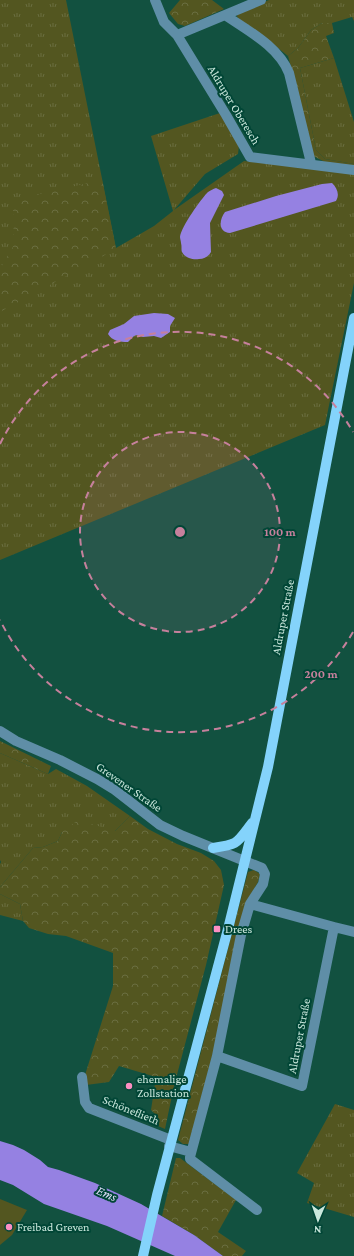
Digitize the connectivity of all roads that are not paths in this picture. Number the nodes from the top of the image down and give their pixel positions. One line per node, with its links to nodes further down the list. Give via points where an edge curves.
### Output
1 (155, 0): 4 (street, Aldruper Oberesch, via 164,22)
2 (261, 0): 3 (street)
3 (225, 15): 4 (street); 5 (street, via 262,41 286,64)
4 (177, 35): 5 (street, Aldruper Oberesch, via 250,157)
5 (311, 163): 6 (street, Aldruper Oberesch)
6 (354, 170)
7 (354, 318): 9 (main road, Aldruper Straße, via 270,759)
8 (0, 731): 10 (street, Grevener Straße, via 97,779 160,825)
9 (256, 818): 10 (main road, via 238,841 232,845); 11 (main road, Aldruper Straße)
10 (212, 848): 11 (street, Grevener Straße)
11 (245, 860): 12 (street, via 262,868 265,874 263,884); 17 (main road, Aldruper Straße)
12 (250, 904): 13 (street); 15 (street, via 241,935)
13 (334, 927): 14 (street); 15 (street, Aldruper Straße, via 302,1086)
14 (354, 932)
15 (217, 1056): 18 (street)
16 (82, 1076): 17 (street, Schöneflieth, via 89,1108)
17 (170, 1143): 18 (street); 20 (main road, Aldruper Straße)
18 (191, 1152): 19 (street, via 190,1159)
19 (257, 1210)
20 (143, 1256)

